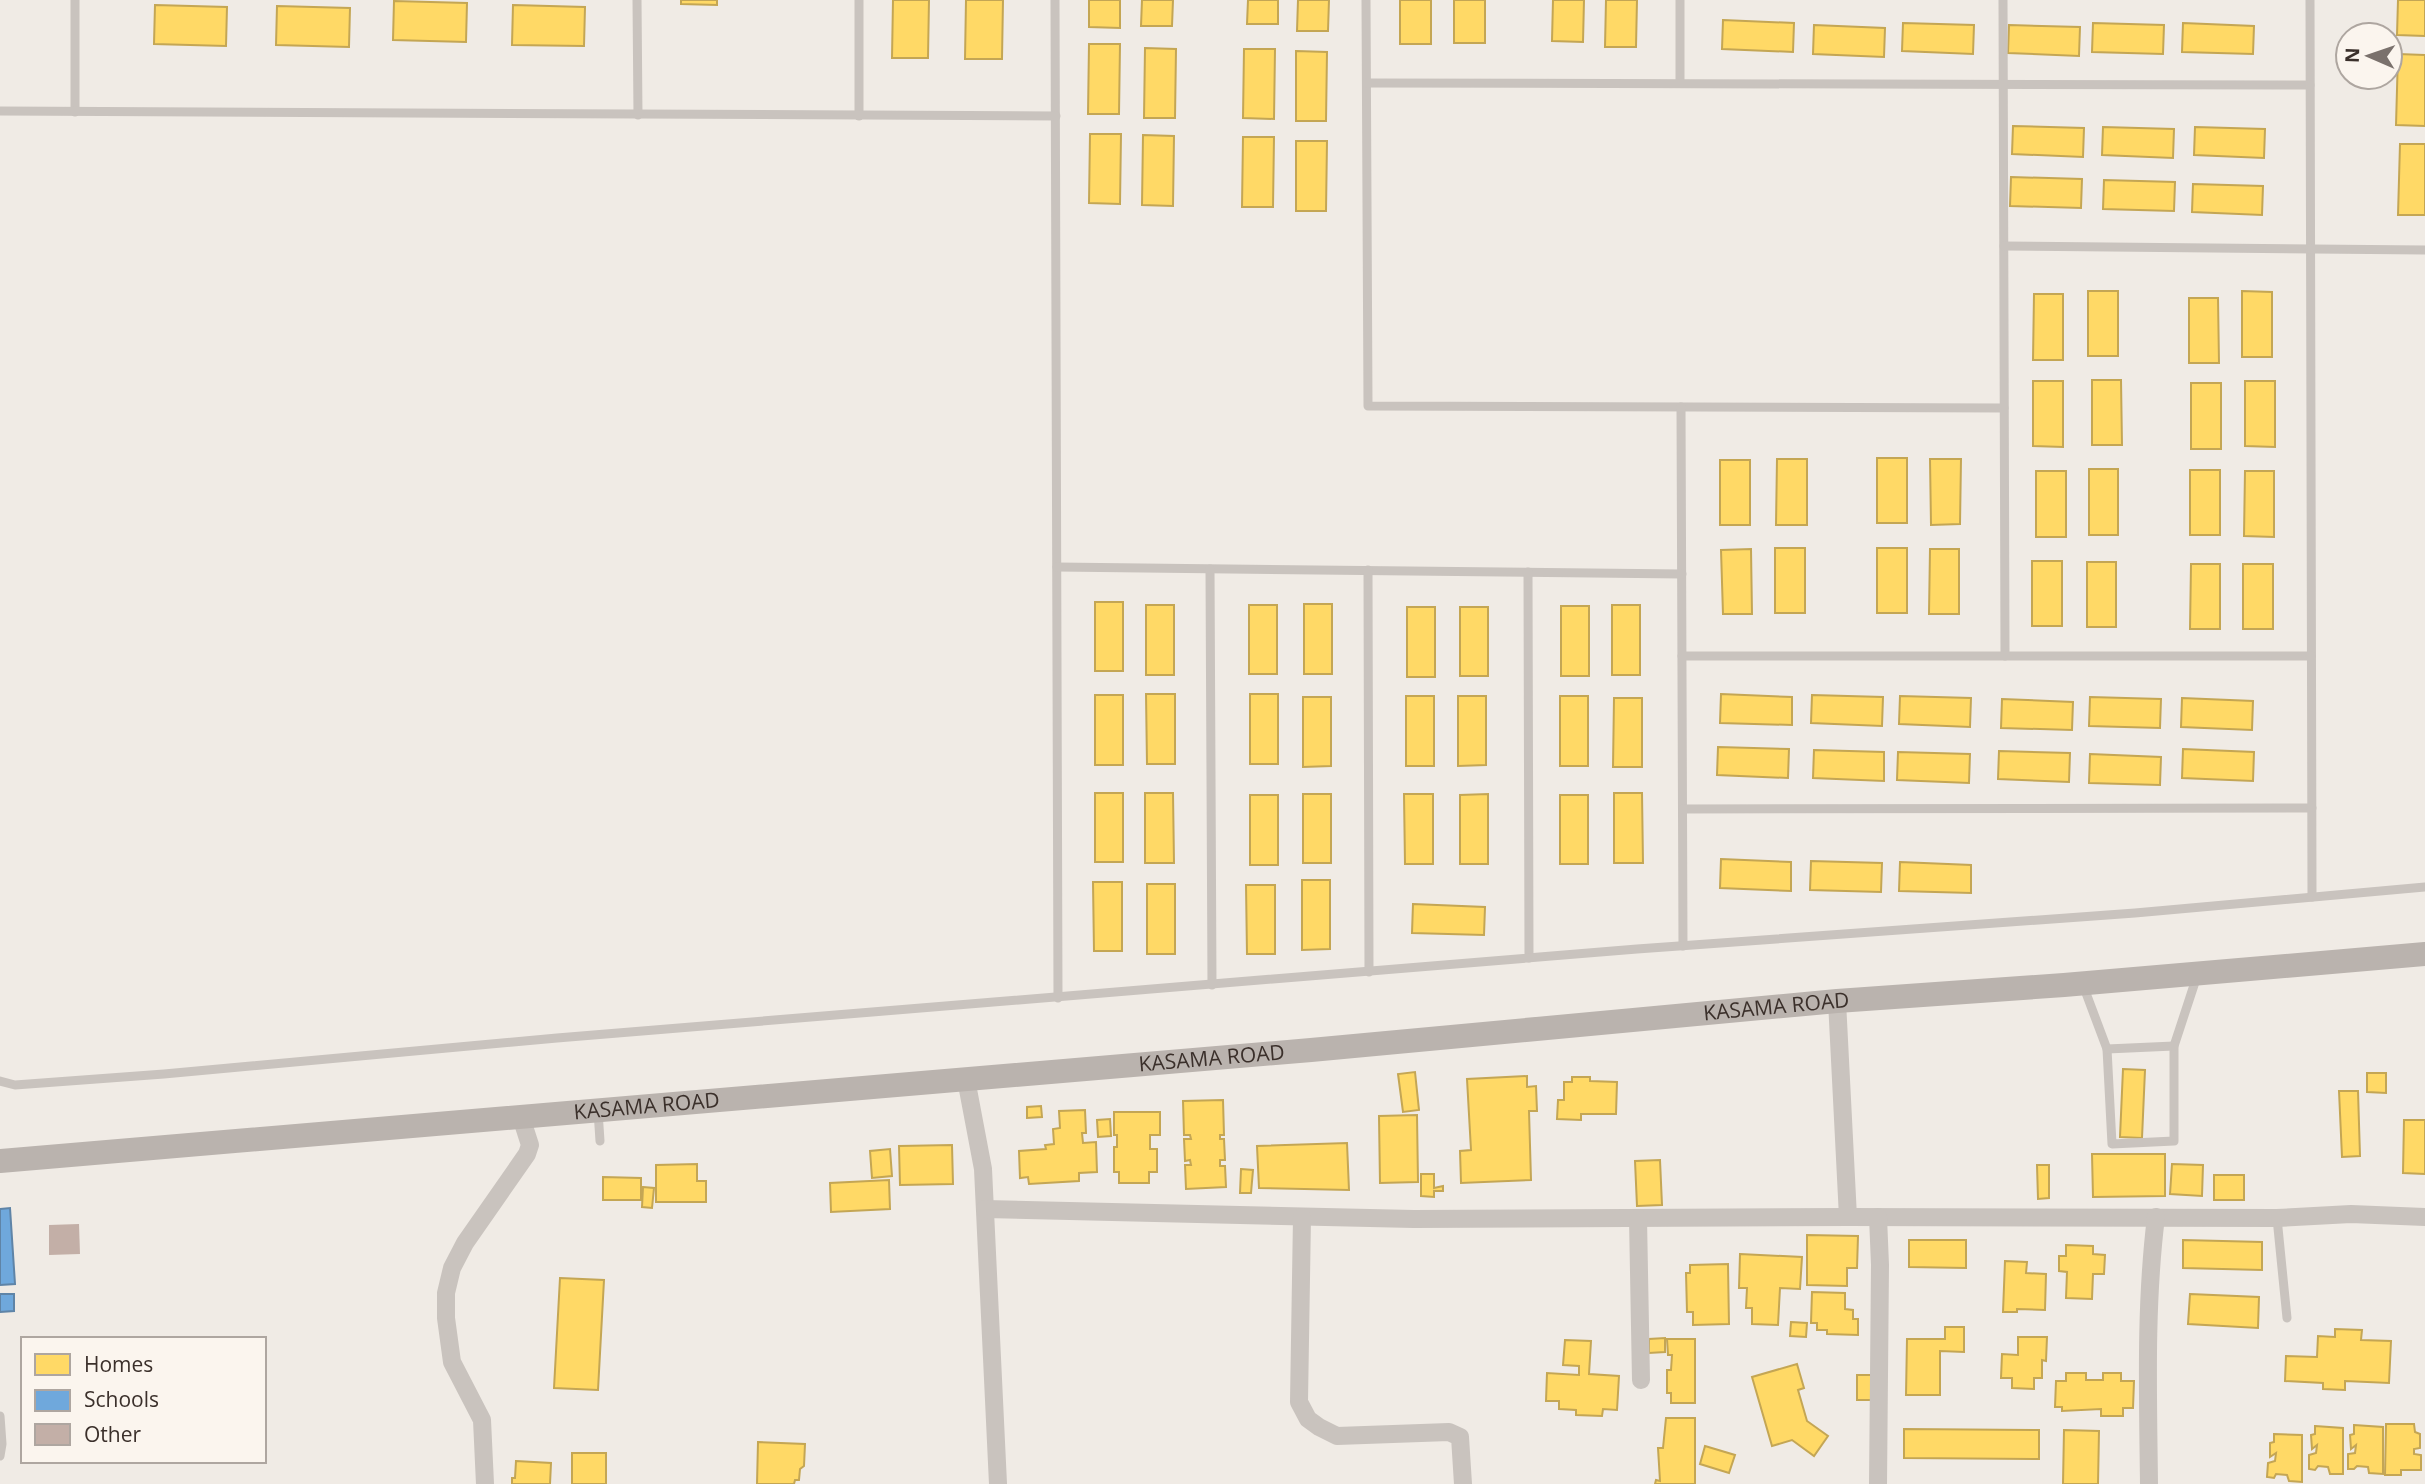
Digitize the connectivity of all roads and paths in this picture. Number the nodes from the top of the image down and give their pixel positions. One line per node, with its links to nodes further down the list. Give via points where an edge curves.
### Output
1 (75, 0): 14 (lane)
2 (637, 0): 15 (lane)
3 (859, 0): 16 (lane)
4 (1055, 0): 17 (lane)
5 (1366, 0): 9 (lane)
6 (1680, 0): 10 (lane)
7 (2003, 0): 11 (lane)
8 (2310, 0): 12 (lane)
9 (1367, 83): 10 (lane); 21 (lane, via 1368,406)
10 (1680, 83): 11 (lane)
11 (2003, 84): 12 (lane); 18 (lane)
12 (2310, 85): 19 (lane)
13 (0, 111): 14 (lane)
14 (75, 112): 15 (lane)
15 (638, 115): 16 (lane)
16 (859, 116): 17 (lane)
17 (1056, 116): 23 (lane)
18 (2004, 246): 19 (lane); 22 (lane)
19 (2310, 248): 20 (lane); 30 (lane)
20 (2425, 250)
21 (1681, 407): 22 (lane); 27 (lane)
22 (2004, 408): 29 (lane)
23 (1057, 567): 24 (lane); 42 (lane)
24 (1210, 569): 25 (lane); 41 (lane)
25 (1368, 570): 26 (lane); 38 (lane)
26 (1528, 572): 27 (lane); 37 (lane)
27 (1682, 574): 28 (lane)
28 (1682, 656): 29 (lane); 32 (lane)
29 (2005, 656): 30 (lane)
30 (2311, 656): 31 (lane)
31 (2312, 808): 32 (lane); 34 (lane)
32 (1683, 809): 35 (lane)
33 (2425, 887): 34 (lane)
34 (2312, 897): 35 (lane)
35 (1683, 946): 37 (lane)
36 (2425, 954): 39 (street, KASAMA ROAD)
37 (1529, 958): 38 (lane)
38 (1369, 972): 41 (lane)
39 (2197, 974): 40 (street, KASAMA ROAD); 44 (lane)
40 (2082, 984): 43 (street, KASAMA ROAD); 45 (lane)
41 (1212, 985): 42 (lane)
42 (1058, 998): 47 (lane, via 164,1074 15,1085)
43 (1837, 1001): 46 (street, KASAMA ROAD); 54 (street)
44 (2174, 1046): 45 (lane); 45 (lane, via 2174,1141 2124,1144 2112,1144)
45 (2107, 1049)
46 (966, 1079): 48 (street, KASAMA ROAD); 52 (street, via 983,1169)
47 (0, 1081)
48 (598, 1111): 49 (street, KASAMA ROAD); 50 (lane)
49 (521, 1117): 51 (street, KASAMA ROAD); 64 (street, via 530,1145 527,1154 465,1243 446,1293 452,1362 482,1420)
50 (600, 1141)
51 (0, 1161)
52 (985, 1209): 53 (street); 65 (street)
53 (1302, 1217): 58 (street); 66 (street, via 1299,1402 1308,1419 1337,1436 1449,1432 1460,1437)
54 (1848, 1217): 55 (street); 58 (street)
55 (1878, 1217): 56 (street); 67 (street)
56 (2156, 1217): 59 (street); 68 (street, via 2150,1262)
57 (2425, 1217): 59 (street)
58 (1638, 1218): 61 (street)
59 (2277, 1218): 60 (lane)
60 (2287, 1318)
61 (1642, 1380)
62 (0, 1416): 63 (lane)
63 (0, 1456)
64 (485, 1484)
65 (998, 1484)
66 (1463, 1484)
67 (1878, 1484)
68 (2149, 1484)

